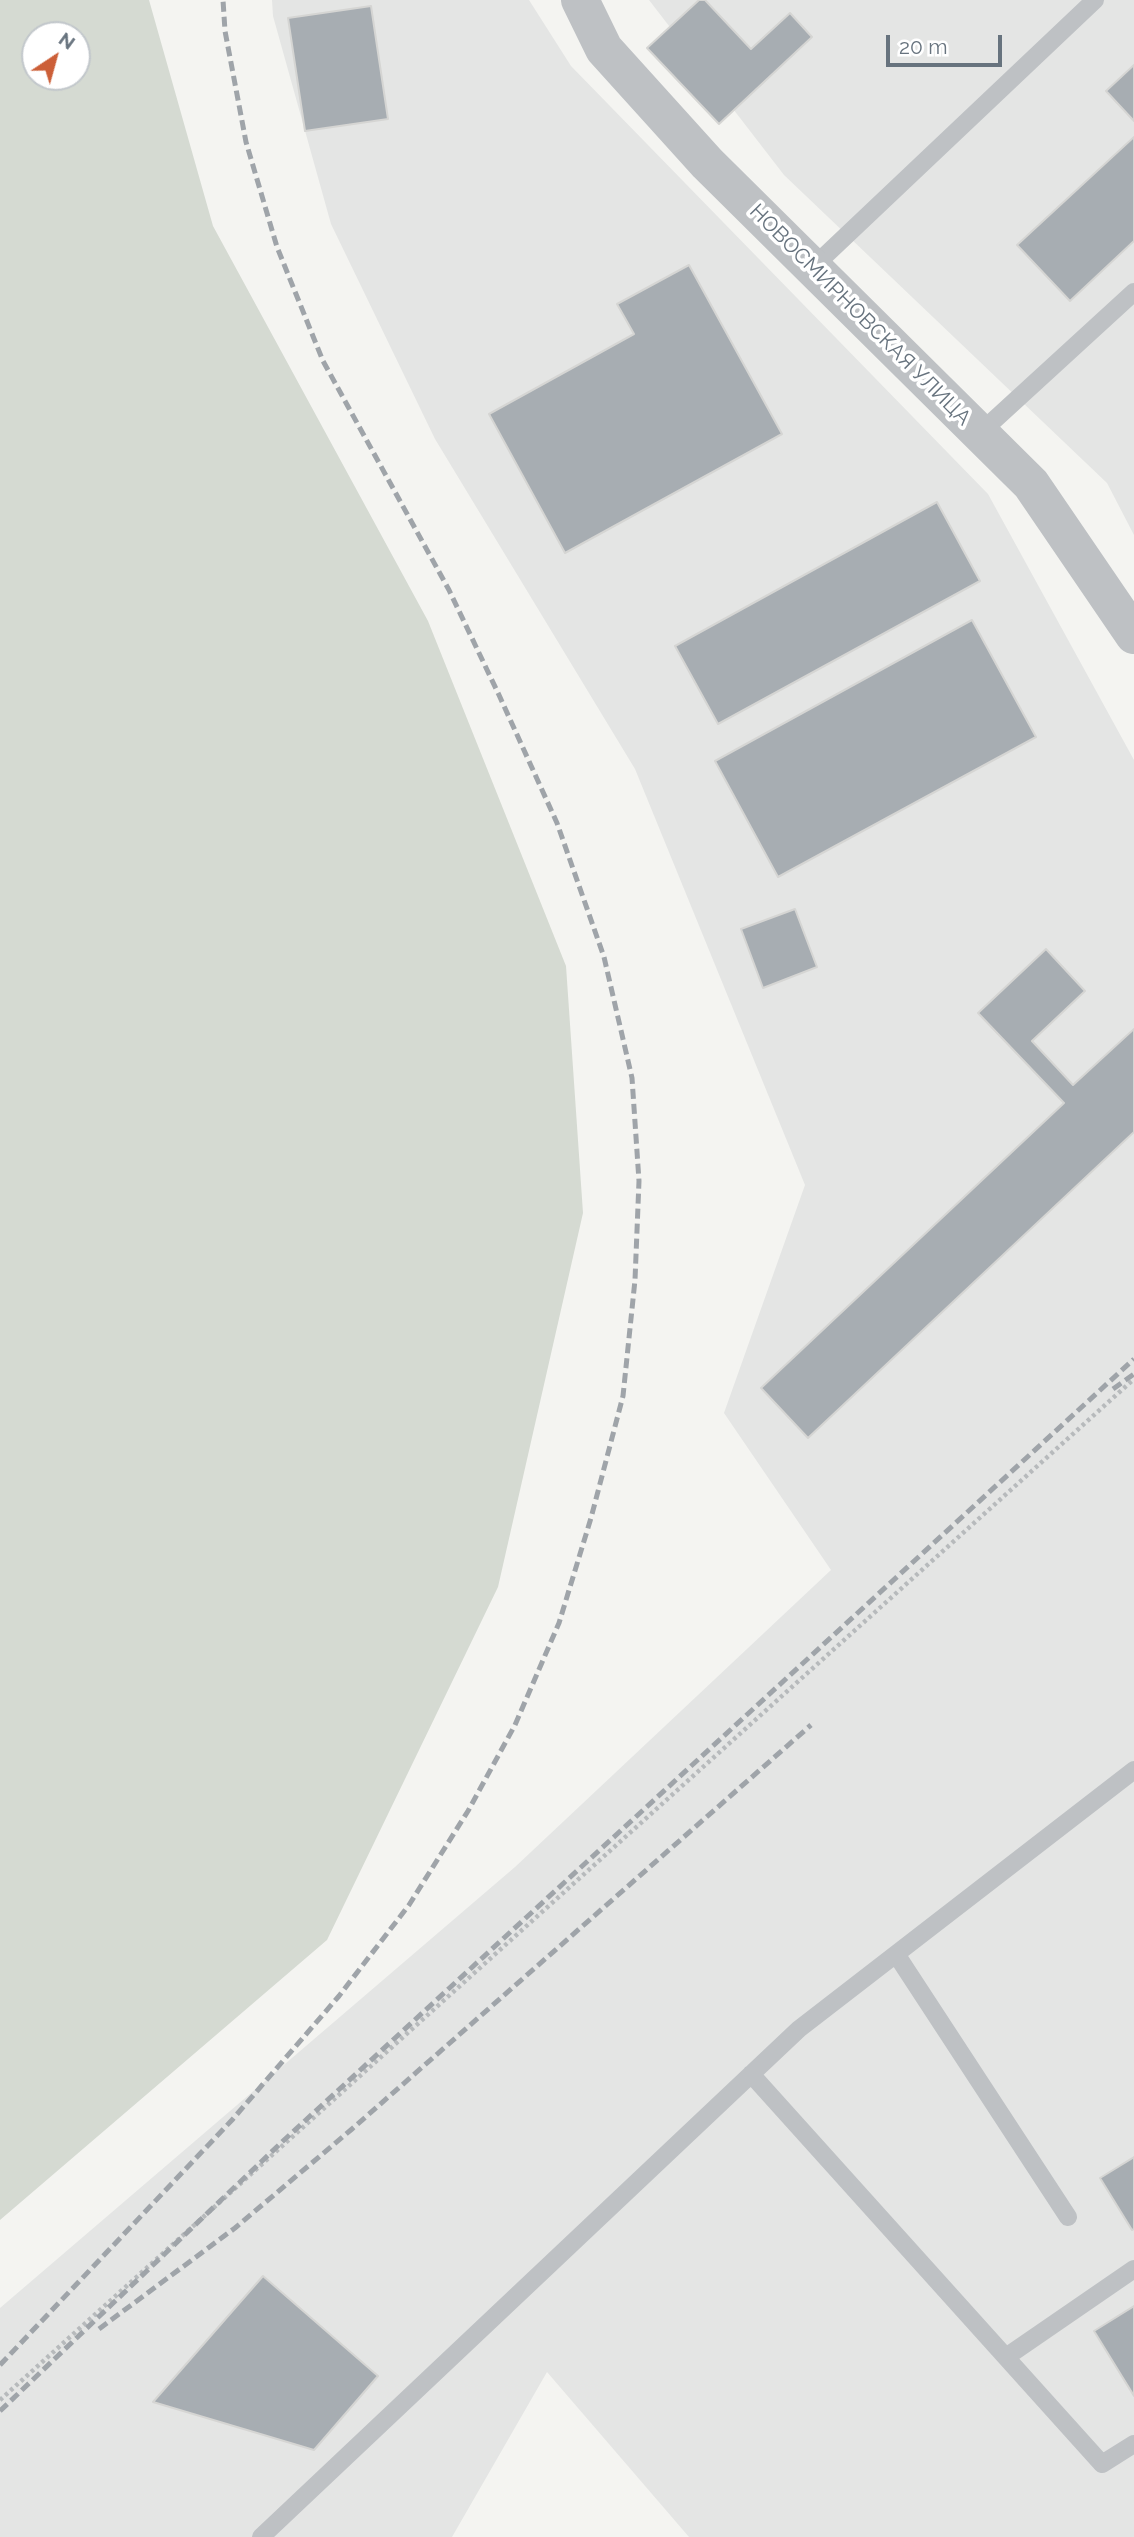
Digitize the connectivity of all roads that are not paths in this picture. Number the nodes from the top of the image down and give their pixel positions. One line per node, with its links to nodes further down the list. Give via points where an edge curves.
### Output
1 (580, 0): 3 (street, НОВОСМИРНОВСКАЯ УЛИЦА, via 604,49 706,163)
2 (1095, 0): 3 (lane)
3 (813, 268): 5 (street, НОВОСМИРНОВСКАЯ УЛИЦА)
4 (1134, 292): 5 (lane)
5 (980, 433): 6 (street, НОВОСМИРНОВСКАЯ УЛИЦА, via 1031,484)
6 (1134, 635)
7 (1134, 1770): 8 (lane)
8 (896, 1954): 9 (lane, via 799,2029); 10 (lane)
9 (751, 2074): 12 (lane); 14 (lane)
10 (1068, 2217)
11 (1134, 2269): 12 (lane)
12 (1006, 2357): 13 (lane, via 1102,2464)
13 (1134, 2444)
14 (261, 2537)

